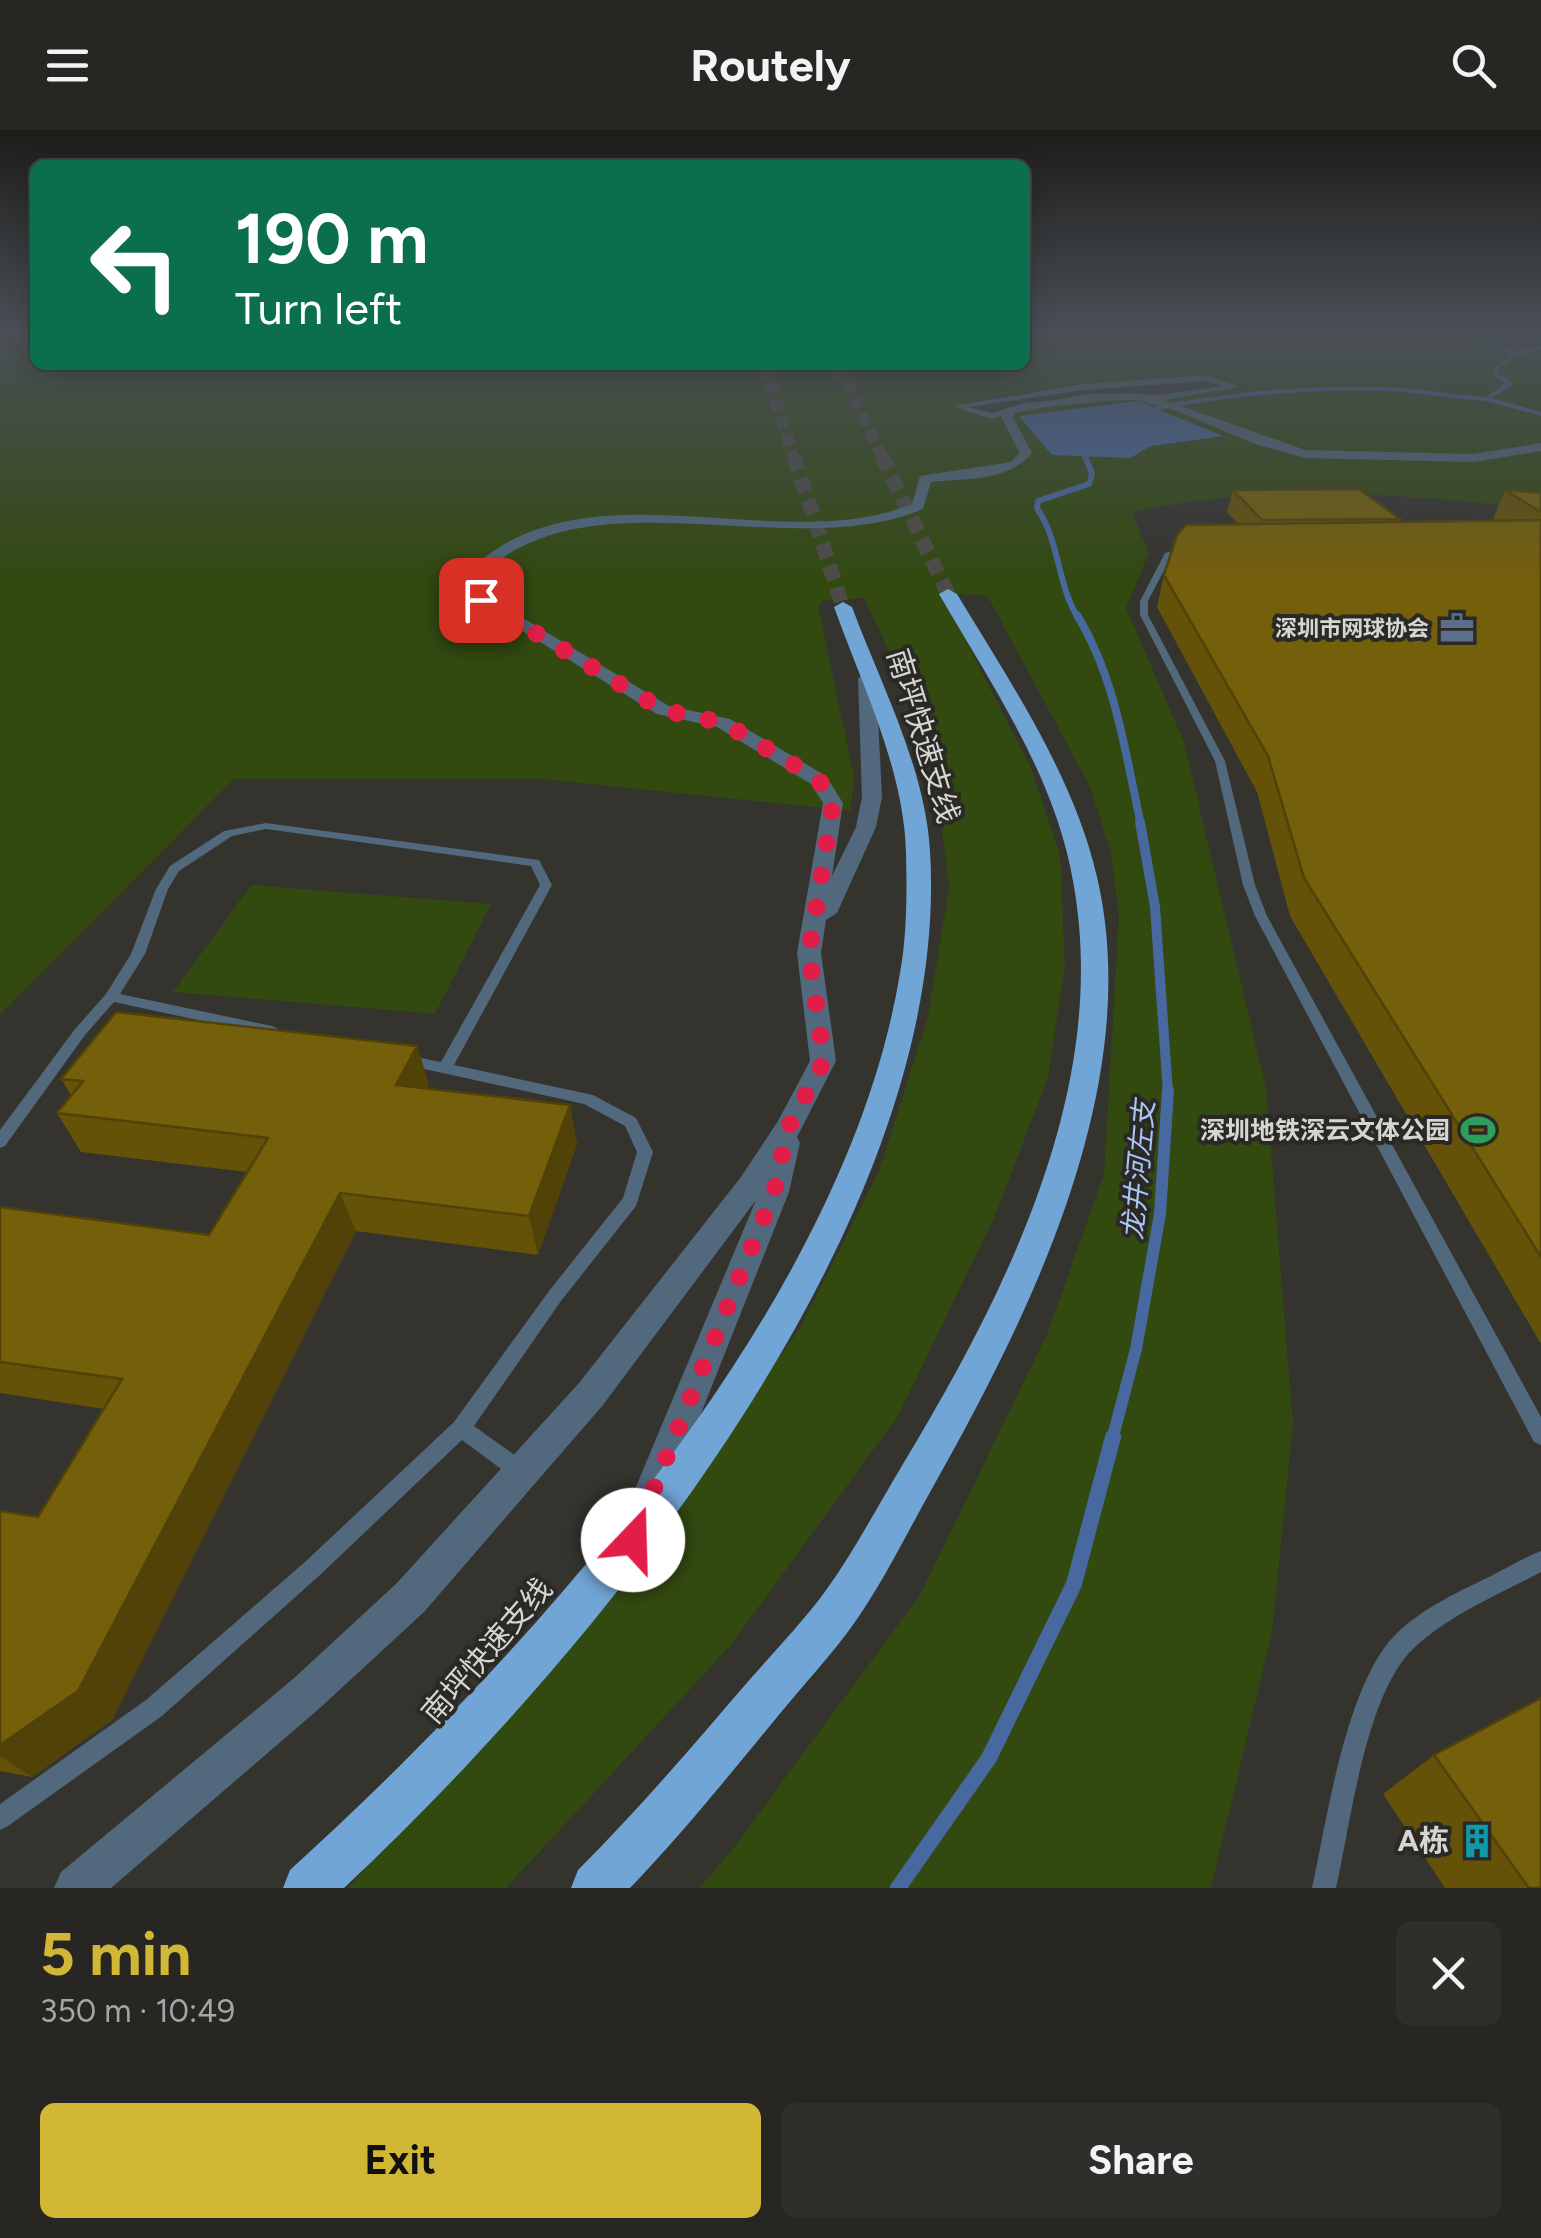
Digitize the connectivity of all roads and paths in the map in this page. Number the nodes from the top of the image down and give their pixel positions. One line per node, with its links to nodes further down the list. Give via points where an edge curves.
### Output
1 (1007, 416): 8 (street, via 1026,453 1015,466 924,479 918,506 904,514 839,524 564,524 526,534 490,554 472,575 481,600 622,688 663,710 724,723 819,780 833,803)
2 (1193, 416): 3 (street, via 1305,454 1473,458)
3 (1541, 447)
4 (1211, 548): 16 (lane, via 1168,555 1144,601 1144,615 1220,761 1260,916)
5 (948, 594): 23 (highway, via 1059,794 1080,856 1092,923 1092,1006 1076,1112 1040,1232 967,1393 839,1608)
6 (843, 606): 7 (highway, 南坪快速支线)
7 (868, 678): 8 (street, via 869,812); 18 (highway, 南坪快速支线, via 906,788 918,850 910,1000 881,1110 825,1241 749,1374)
8 (809, 953): 13 (street, via 824,1061)
9 (111, 997): 10 (lane); 12 (lane, via 138,954 174,869 228,833 266,826 535,863 546,885); 14 (lane)
10 (296, 1036)
11 (389, 1056): 12 (lane)
12 (444, 1068): 15 (lane, via 588,1100 631,1122 645,1152 630,1201)
13 (788, 1128): 17 (street, via 591,1394); 18 (street, via 774,1192)
14 (0, 1142)
15 (461, 1428): 17 (lane); 20 (lane, via 154,1708)
16 (1541, 1436)
17 (523, 1473): 21 (street, via 410,1598)
18 (633, 1540): 22 (highway, 南坪快速支线, via 444,1758)
19 (1541, 1561): 24 (lane, via 1441,1617 1401,1644 1391,1659 1372,1688)
20 (0, 1818)
21 (78, 1888)
22 (308, 1888)
23 (596, 1888)
24 (1324, 1888)

